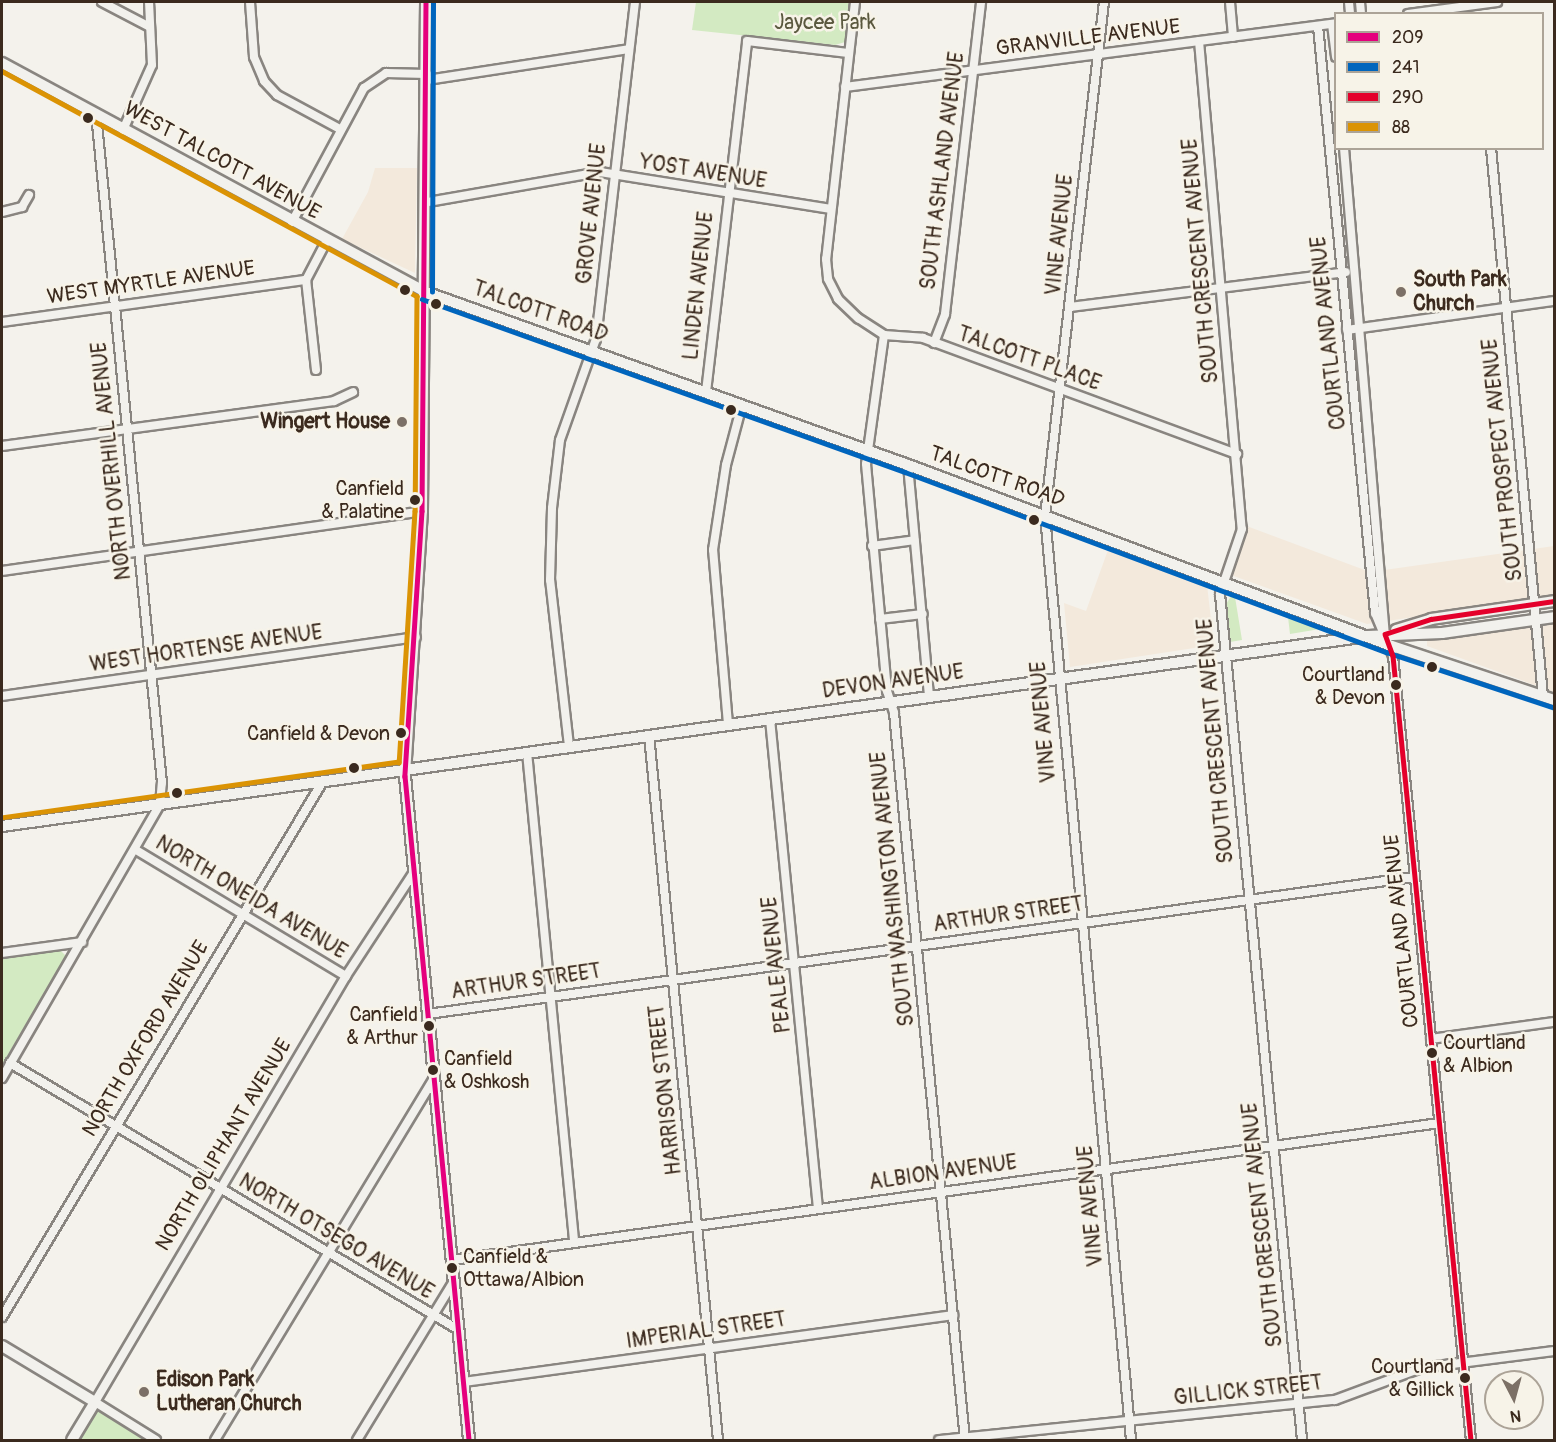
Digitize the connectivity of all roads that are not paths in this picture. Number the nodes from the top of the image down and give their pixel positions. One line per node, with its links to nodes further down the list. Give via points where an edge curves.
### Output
1 (102, 2): 15 (street)
2 (149, 2): 15 (street)
3 (250, 2): 26 (street, via 254,57 264,81 278,95)
4 (426, 2): 23 (street)
5 (635, 2): 18 (street, GROVE AVENUE)
6 (855, 2): 19 (street)
7 (981, 2): 22 (street, SOUTH ASHLAND AVENUE)
8 (1104, 2): 20 (street, VINE AVENUE)
9 (1230, 2): 16 (street)
10 (1497, 2): 11 (street)
11 (1478, 6): 12 (street)
12 (1426, 12)
13 (1334, 24): 14 (street, GRANVILLE AVENUE)
14 (1318, 26): 16 (street, GRANVILLE AVENUE); 39 (street, COURTLAND AVENUE)
15 (150, 27): 27 (street, via 149,76)
16 (1233, 37): 17 (street, GRANVILLE AVENUE)
17 (1199, 41): 20 (street, GRANVILLE AVENUE); 41 (street, SOUTH CRESCENT AVENUE)
18 (629, 49): 23 (street); 30 (street, GROVE AVENUE)
19 (848, 53): 24 (street); 31 (street, LINDEN AVENUE, via 747,41)
20 (1098, 54): 22 (street, GRANVILLE AVENUE); 45 (street, VINE AVENUE)
21 (2, 63): 25 (street, WEST TALCOTT AVENUE)
22 (973, 71): 24 (street, GRANVILLE AVENUE); 51 (street, SOUTH ASHLAND AVENUE, via 945,314)
23 (427, 77): 26 (street, via 386,73 370,80); 33 (street)
24 (845, 87): 34 (street)
25 (96, 114): 27 (street, WEST TALCOTT AVENUE); 44 (street, NORTH OVERHILL AVENUE)
26 (340, 129): 36 (street)
27 (123, 130): 36 (street, WEST TALCOTT AVENUE)
28 (1344, 150): 38 (street, COURTLAND AVENUE)
29 (1491, 150): 46 (street, SOUTH PROSPECT AVENUE)
30 (614, 176): 31 (street, YOST AVENUE); 33 (street, YOST AVENUE, via 600,172); 52 (street, GROVE AVENUE, via 596,339)
31 (728, 193): 34 (street, YOST AVENUE); 56 (street, LINDEN AVENUE)
32 (29, 195): 35 (street, via 22,207)
33 (428, 202): 42 (street)
34 (831, 209): 50 (street, via 828,279 847,309)
35 (2, 212)
36 (292, 222): 37 (street, WEST TALCOTT AVENUE)
37 (327, 240): 40 (street); 42 (street, WEST TALCOTT AVENUE)
38 (1355, 270): 39 (street); 48 (street, COURTLAND AVENUE)
39 (1342, 272): 41 (street); 49 (street, COURTLAND AVENUE)
40 (306, 280): 44 (street, WEST MYRTLE AVENUE); 53 (street)
41 (1222, 287): 45 (street); 61 (street, SOUTH CRESCENT AVENUE)
42 (425, 292): 52 (street, TALCOTT ROAD); 63 (street)
43 (1554, 301): 46 (street)
44 (115, 306): 47 (street, WEST MYRTLE AVENUE); 58 (street, NORTH OVERHILL AVENUE)
45 (1070, 307): 54 (street, VINE AVENUE)
46 (1507, 307): 48 (street); 71 (street, SOUTH PROSPECT AVENUE)
47 (2, 322)
48 (1360, 328): 49 (street); 78 (street, COURTLAND AVENUE)
49 (1347, 330): 78 (street, COURTLAND AVENUE, via 1375,613)
50 (884, 335): 51 (street, TALCOTT PLACE, via 916,336); 60 (street, SOUTH WASHINGTON AVENUE)
51 (934, 344): 54 (street, TALCOTT PLACE)
52 (590, 351): 56 (street, TALCOTT ROAD); 90 (street, GROVE AVENUE, via 560,440 552,508 550,580)
53 (316, 370)
54 (1060, 390): 61 (street, TALCOTT PLACE); 64 (street, VINE AVENUE)
55 (353, 392): 58 (street, via 334,401)
56 (706, 392): 57 (street, TALCOTT ROAD)
57 (742, 405): 60 (street, TALCOTT ROAD); 88 (street, via 726,465 713,550)
58 (127, 429): 59 (street); 67 (street, NORTH OVERHILL AVENUE)
59 (2, 446)
60 (868, 451): 62 (street, TALCOTT ROAD); 66 (street, SOUTH WASHINGTON AVENUE)
61 (1237, 454): 69 (street, SOUTH CRESCENT AVENUE, via 1242,534)
62 (908, 465): 64 (street, TALCOTT ROAD); 65 (street)
63 (422, 511): 67 (street); 77 (street)
64 (1045, 516): 69 (street, TALCOTT ROAD); 81 (street, VINE AVENUE)
65 (915, 540): 66 (street); 72 (street)
66 (872, 546): 74 (street, SOUTH WASHINGTON AVENUE)
67 (139, 552): 68 (street); 80 (street, NORTH OVERHILL AVENUE)
68 (2, 572)
69 (1225, 582): 76 (street, TALCOTT ROAD); 79 (street, SOUTH CRESCENT AVENUE, via 1220,594)
70 (1554, 601): 71 (street, DEVON AVENUE)
71 (1535, 604): 75 (street, SOUTH PROSPECT AVENUE); 78 (street, DEVON AVENUE, via 1431,619)
72 (923, 614): 74 (street); 83 (street)
73 (1554, 617): 75 (street, DEVON AVENUE)
74 (880, 619): 86 (street, SOUTH WASHINGTON AVENUE)
75 (1537, 620): 78 (street, DEVON AVENUE); 84 (street, SOUTH PROSPECT AVENUE)
76 (1368, 636): 78 (street, DEVON AVENUE); 79 (street, DEVON AVENUE)
77 (416, 637): 80 (street, WEST HORTENSE AVENUE); 92 (street)
78 (1387, 639): 84 (street); 98 (street, COURTLAND AVENUE)
79 (1226, 656): 81 (street, DEVON AVENUE); 99 (street, SOUTH CRESCENT AVENUE)
80 (151, 675): 82 (street, WEST HORTENSE AVENUE); 94 (street, NORTH OVERHILL AVENUE, via 162,783)
81 (1057, 679): 83 (street, DEVON AVENUE); 101 (street, VINE AVENUE)
82 (2, 696)
83 (929, 696): 86 (street, DEVON AVENUE)
84 (1543, 696): 85 (street)
85 (1554, 700)
86 (890, 702): 87 (street, DEVON AVENUE); 103 (street, SOUTH WASHINGTON AVENUE)
87 (770, 718): 88 (street, DEVON AVENUE); 105 (street, PEALE AVENUE)
88 (728, 724): 89 (street, DEVON AVENUE)
89 (649, 735): 90 (street, DEVON AVENUE); 107 (street, HARRISON STREET)
90 (569, 746): 91 (street, DEVON AVENUE)
91 (527, 752): 92 (street, DEVON AVENUE); 108 (street)
92 (406, 769): 93 (street, DEVON AVENUE); 97 (street)
93 (323, 781): 94 (street, DEVON AVENUE); 100 (street, NORTH OXFORD AVENUE)
94 (160, 804): 95 (street, DEVON AVENUE); 96 (street)
95 (2, 826)
96 (136, 850): 100 (street, NORTH ONEIDA AVENUE); 102 (street)
97 (414, 872): 106 (street, NORTH OLIPHANT AVENUE); 109 (street)
98 (1414, 877): 99 (street, ARTHUR STREET); 111 (street, COURTLAND AVENUE)
99 (1249, 900): 101 (street, ARTHUR STREET); 117 (street, SOUTH CRESCENT AVENUE)
100 (241, 914): 106 (street, NORTH ONEIDA AVENUE); 116 (street, NORTH OXFORD AVENUE)
101 (1082, 923): 103 (street, ARTHUR STREET); 118 (street, VINE AVENUE)
102 (82, 942): 104 (street); 112 (street)
103 (917, 946): 105 (street, ARTHUR STREET); 120 (street, SOUTH WASHINGTON AVENUE)
104 (2, 953)
105 (795, 963): 107 (street, ARTHUR STREET); 121 (street, PEALE AVENUE)
106 (346, 976): 119 (street, NORTH OLIPHANT AVENUE)
107 (673, 980): 108 (street, ARTHUR STREET); 122 (street, HARRISON STREET)
108 (550, 997): 109 (street, ARTHUR STREET); 123 (street)
109 (428, 1014): 114 (street)
110 (1554, 1022): 111 (street)
111 (1431, 1039): 115 (street, COURTLAND AVENUE)
112 (10, 1063): 113 (street); 116 (street, NORTH OTSEGO AVENUE)
113 (2, 1078)
114 (434, 1078): 124 (street); 125 (street)
115 (1439, 1123): 117 (street, ALBION AVENUE); 134 (street, COURTLAND AVENUE)
116 (116, 1126): 119 (street, NORTH OTSEGO AVENUE); 129 (street, NORTH OXFORD AVENUE)
117 (1273, 1146): 118 (street, ALBION AVENUE); 137 (street, SOUTH CRESCENT AVENUE)
118 (1106, 1169): 120 (street, ALBION AVENUE); 138 (street, VINE AVENUE)
119 (221, 1189): 124 (street, NORTH OTSEGO AVENUE); 136 (street, NORTH OLIPHANT AVENUE)
120 (941, 1192): 121 (street, ALBION AVENUE); 127 (street, SOUTH WASHINGTON AVENUE)
121 (818, 1209): 122 (street, ALBION AVENUE)
122 (697, 1226): 123 (street, ALBION AVENUE); 132 (street, HARRISON STREET)
123 (574, 1243): 125 (street, ALBION AVENUE)
124 (326, 1252): 128 (street, NORTH OTSEGO AVENUE); 142 (street)
125 (452, 1260): 126 (street)
126 (454, 1281): 128 (street); 130 (street)
127 (953, 1315): 132 (street, IMPERIAL STREET); 139 (street, SOUTH WASHINGTON AVENUE)
128 (432, 1316): 130 (street, NORTH OTSEGO AVENUE); 143 (street)
129 (2, 1317)
130 (459, 1330): 135 (street)
131 (2, 1346): 136 (street)
132 (709, 1348): 135 (street, IMPERIAL STREET); 145 (street, HARRISON STREET)
133 (1554, 1351): 134 (street, GILLICK STREET)
134 (1463, 1363): 137 (street, GILLICK STREET, via 1400,1374 1348,1398); 149 (street, COURTLAND AVENUE)
135 (464, 1382): 144 (street)
136 (95, 1402): 140 (street, NORTH OLIPHANT AVENUE); 141 (street)
137 (1298, 1405): 138 (street, GILLICK STREET); 148 (street, SOUTH CRESCENT AVENUE)
138 (1129, 1421): 139 (street, GILLICK STREET); 147 (street, VINE AVENUE)
139 (965, 1439): 146 (street, GILLICK STREET)
140 (72, 1440)
141 (156, 1440)
142 (215, 1440)
143 (357, 1440)
144 (469, 1440)
145 (718, 1440)
146 (939, 1440)
147 (1131, 1440)
148 (1302, 1440)
149 (1471, 1440)

